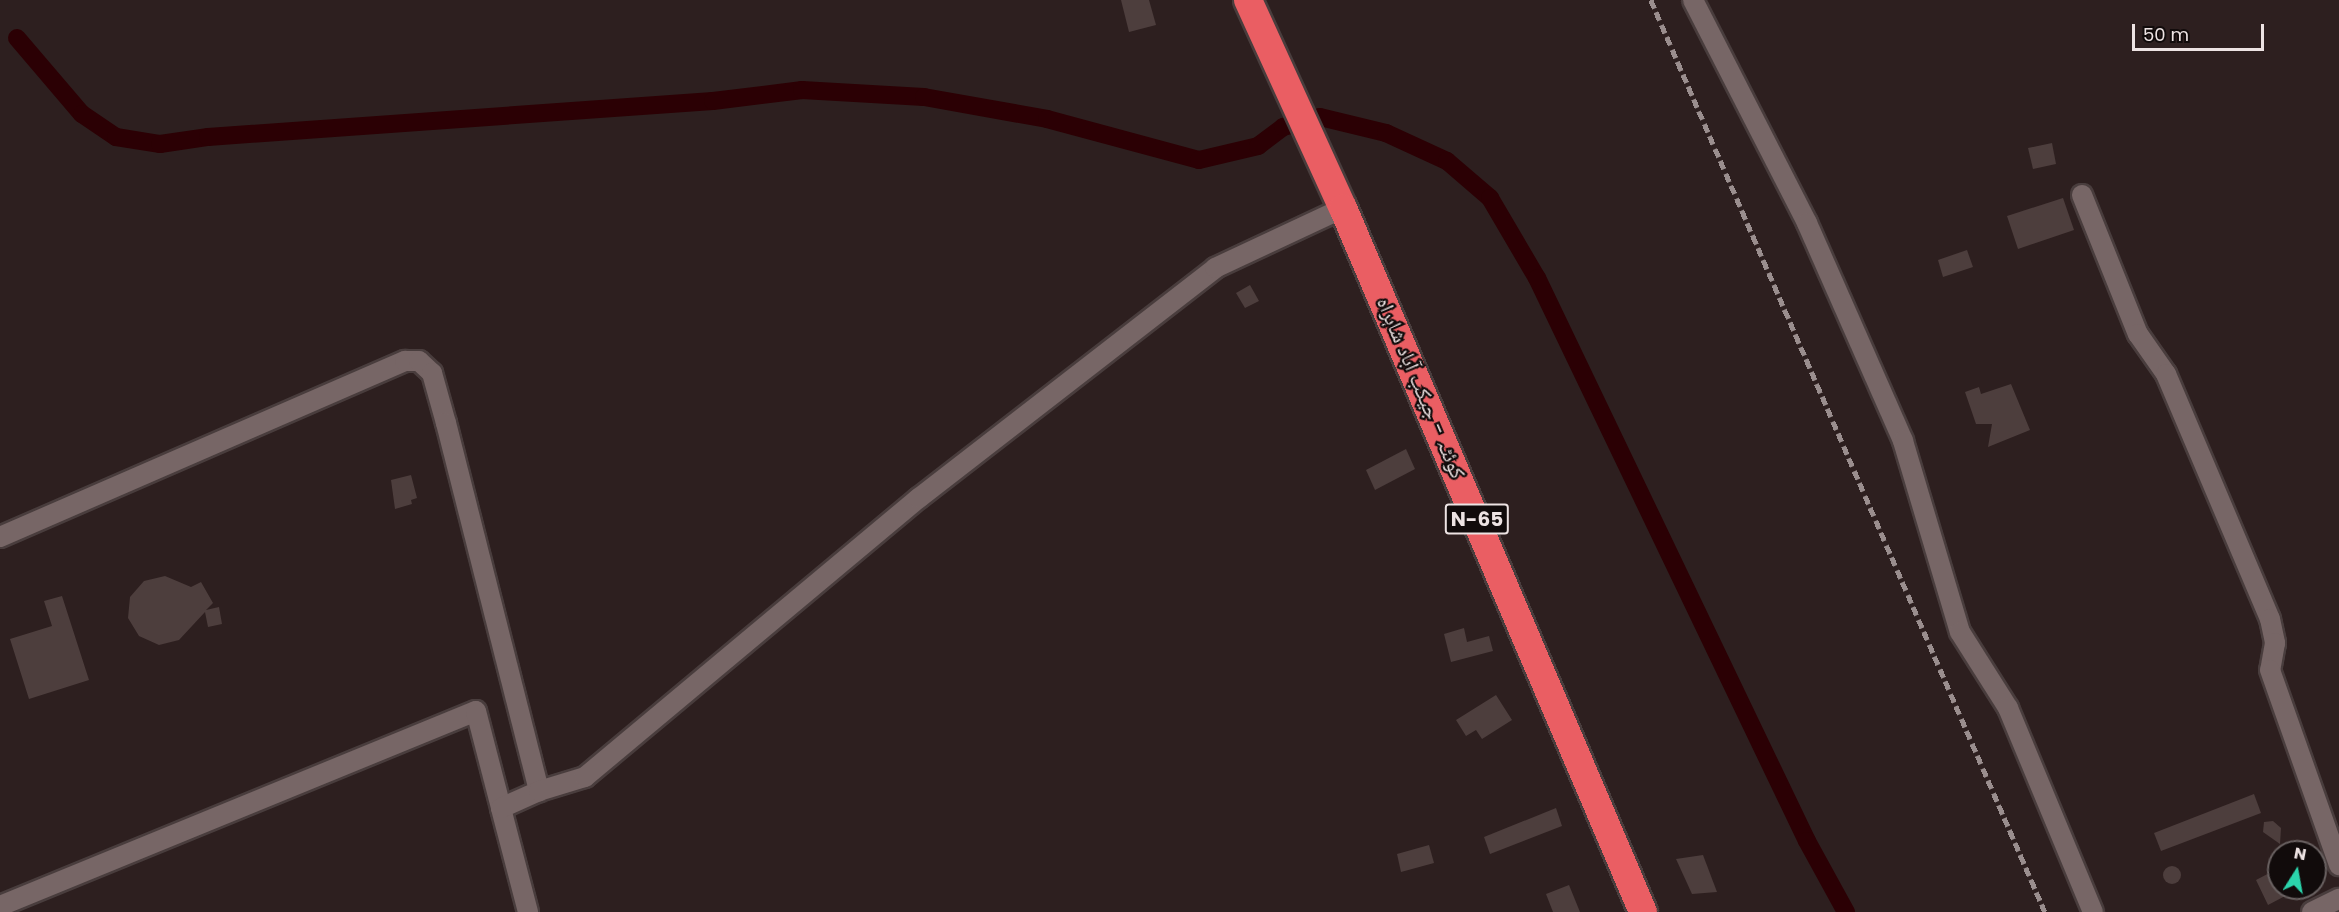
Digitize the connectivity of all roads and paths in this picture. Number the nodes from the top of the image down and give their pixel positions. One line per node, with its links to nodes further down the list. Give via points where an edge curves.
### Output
1 (1248, 0): 4 (highway, کوئٹہ - جیکب آباد شاہراہ / N-65)
2 (1692, 0): 13 (street, via 1807,223 1899,430 1960,632 2007,708)
3 (2082, 195): 8 (street, via 2138,334 2166,374 2270,619 2275,643 2270,670)
4 (1343, 208): 6 (street, via 1215,268 920,498 585,777); 12 (highway, کوئٹہ - جیکب آباد شاہراہ / N-65)
5 (0, 537): 6 (street, via 405,361 419,362 432,373)
6 (539, 790): 7 (street)
7 (501, 808): 10 (street, via 476,711); 11 (street)
8 (2339, 865)
9 (2339, 899): 14 (street)
10 (0, 906)
11 (528, 912)
12 (1643, 912)
13 (2093, 912)
14 (2312, 912)

